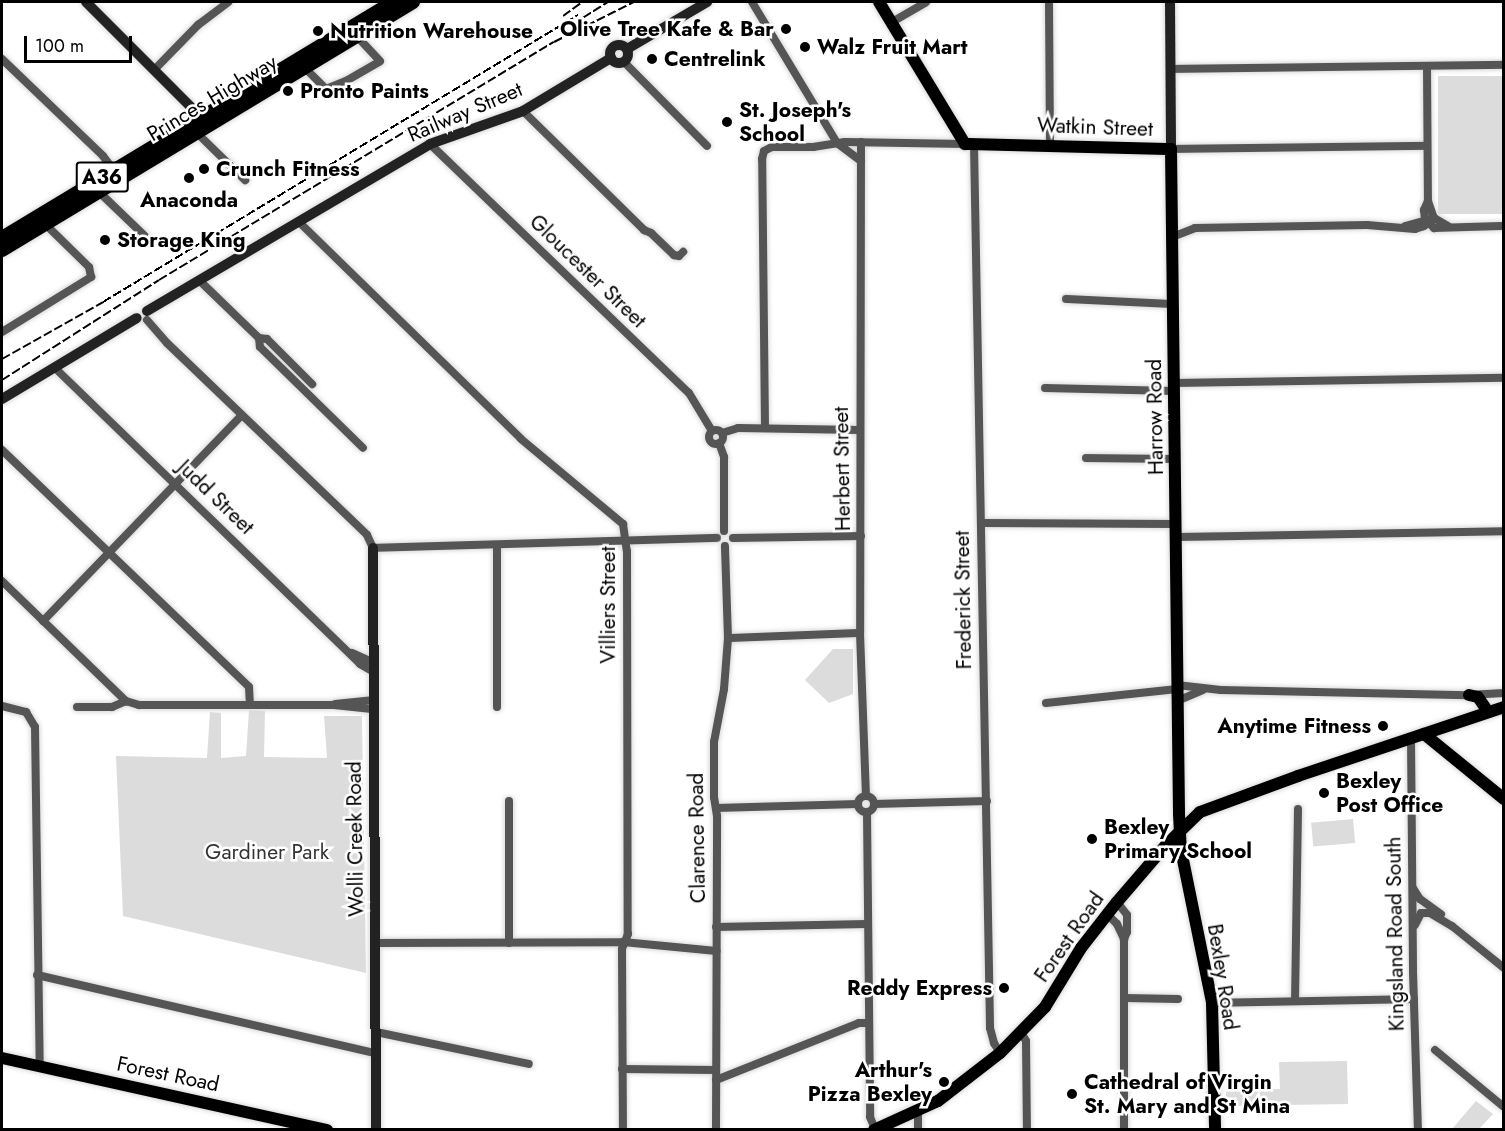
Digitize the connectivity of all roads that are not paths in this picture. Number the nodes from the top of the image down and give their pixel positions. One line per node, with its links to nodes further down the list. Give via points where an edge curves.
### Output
1 (228, 2): 20 (street, via 198,25)
2 (393, 2): 12 (highway, Princes Highway / A36)
3 (413, 2): 12 (highway, Princes Highway / A36)
4 (706, 2): 13 (street)
5 (752, 2): 25 (street)
6 (879, 2): 11 (main road, Frederick Street)
7 (926, 2): 11 (street)
8 (1049, 2): 28 (street)
9 (1170, 2): 21 (street, Harrow Road)
10 (91, 3): 20 (street)
11 (892, 22): 27 (main road, Frederick Street)
12 (353, 32): 17 (highway, Princes Highway / A36); 17 (street, via 380,61 328,89)
13 (627, 49): 14 (street, via 620,44 614,46); 16 (street)
14 (611, 58): 16 (street); 22 (street, Railway Street)
15 (2, 59): 33 (street, via 103,156)
16 (624, 62): 29 (street)
17 (301, 63): 23 (highway, Princes Highway / A36)
18 (1503, 65): 19 (street)
19 (1427, 66): 21 (street); 30 (street)
20 (155, 69): 23 (street)
21 (1170, 69): 31 (street, Harrow Road)
22 (523, 111): 26 (street, Railway Street); 44 (street, via 644,230 674,255)
23 (202, 125): 33 (highway, Princes Highway / A36); 34 (street)
24 (861, 142): 25 (street, Watkin Street); 27 (street, Watkin Street); 32 (street, Herbert Street)
25 (837, 143): 32 (street); 58 (street, Watkin Street, via 772,147 764,151)
26 (430, 144): 38 (street, Railway Street); 60 (street, Gloucester Street, via 689,393)
27 (969, 144): 28 (main road, Watkin Street); 68 (street, Frederick Street)
28 (1050, 145): 31 (main road, Watkin Street)
29 (707, 146)
30 (1427, 146): 31 (street, Watkin Street); 37 (street, via 1428,201 1424,210)
31 (1171, 149): 40 (main road, Harrow Road)
32 (861, 161): 59 (street, Herbert Street)
33 (117, 175): 35 (highway, Princes Highway / A36)
34 (245, 180)
35 (94, 188): 36 (highway, Princes Highway / A36); 42 (street)
36 (41, 220): 41 (highway, Princes Highway / A36); 43 (highway, Princes Highway / A36); 49 (street, via 92,274)
37 (1428, 221): 39 (street, via 1442,229); 40 (street, via 1415,229 1195,228)
38 (299, 222): 45 (street, Railway Street); 75 (street, Villiers Street, via 528,446 619,519 624,524)
39 (1503, 227)
40 (1172, 237): 47 (main road, Harrow Road)
41 (2, 238)
42 (150, 241)
43 (2, 250)
44 (683, 252)
45 (201, 282): 48 (street, Railway Street); 50 (street)
46 (1066, 299): 47 (street)
47 (1173, 304): 54 (main road, Harrow Road)
48 (144, 316): 51 (street, Railway Street); 57 (street)
49 (2, 332)
50 (259, 338): 53 (street, via 267,339); 63 (street, via 260,347)
51 (55, 368): 56 (street, Railway Street); 67 (street, Judd Street)
52 (1503, 378): 54 (street)
53 (312, 384)
54 (1174, 387): 55 (street); 66 (main road, Harrow Road)
55 (1045, 388)
56 (2, 399)
57 (242, 415): 67 (street); 78 (street, via 367,535)
58 (765, 428): 59 (street); 61 (street, via 729,429)
59 (859, 430): 72 (street, Herbert Street)
60 (712, 431): 61 (street); 62 (street, Gloucester Street, via 710,440)
61 (722, 433): 62 (street)
62 (718, 443): 69 (street, via 724,457)
63 (363, 448)
64 (2, 450): 79 (street)
65 (1086, 458): 66 (street)
66 (1174, 459): 70 (main road, Harrow Road)
67 (177, 484): 79 (street); 84 (street, Judd Street, via 360,664)
68 (982, 524): 70 (street); 103 (street, Frederick Street)
69 (724, 531): 73 (street); 74 (street)
70 (1176, 531): 71 (street); 86 (main road, Harrow Road)
71 (1503, 531)
72 (861, 536): 74 (street); 82 (street, Herbert Street)
73 (717, 538): 75 (street); 77 (street)
74 (733, 538): 77 (street)
75 (627, 542): 76 (street); 117 (street, Villiers Street, via 628,934)
76 (497, 546): 78 (street); 95 (street)
77 (725, 546): 83 (street, Clarence Road)
78 (373, 548): 84 (street, Wolli Creek Road)
79 (110, 554): 81 (street); 91 (street, via 249,687)
80 (2, 581): 81 (street)
81 (43, 621): 89 (street)
82 (860, 633): 83 (street); 100 (street, Herbert Street)
83 (728, 638): 106 (street, Clarence Road, via 714,742)
84 (372, 667): 92 (street, Wolli Creek Road)
85 (1204, 689): 86 (street); 86 (street); 88 (street)
86 (1177, 692): 90 (street); 109 (main road, Harrow Road)
87 (1503, 693): 88 (street)
88 (1469, 695): 97 (main road)
89 (126, 701): 91 (street, via 139,705); 94 (street, via 112,707)
90 (1046, 703)
91 (250, 704): 92 (street)
92 (372, 704): 118 (street, Wolli Creek Road)
93 (2, 706): 123 (street, via 26,712 35,727)
94 (77, 707)
95 (497, 707)
96 (1503, 707): 97 (main road, Forest Road)
97 (1484, 713): 98 (main road, Forest Road)
98 (1424, 734): 99 (main road, Forest Road); 101 (main road)
99 (1411, 738): 109 (main road, Forest Road, via 1214,806); 110 (street, Kingsland Road South)
100 (866, 796): 104 (street); 105 (street)
101 (1503, 799)
102 (509, 801): 119 (street)
103 (987, 801): 105 (street); 134 (street, Frederick Street, via 990,1028)
104 (858, 804): 106 (street); 108 (street)
105 (874, 804): 108 (street)
106 (716, 808): 115 (street, Clarence Road)
107 (1298, 809): 127 (street)
108 (867, 812): 113 (street)
109 (1180, 832): 111 (main road, Forest Road); 128 (main road, Bexley Road)
110 (1412, 880): 114 (street, via 1417,895); 120 (street, Kingsland Road South)
111 (1117, 902): 112 (main road, Forest Road); 116 (street, via 1127,915)
112 (1107, 914): 116 (street); 131 (main road, Forest Road, via 1045,1008)
113 (867, 924): 115 (street); 129 (street)
114 (1452, 926): 120 (street, via 1423,912 1415,922); 122 (street)
115 (716, 927): 121 (street, Clarence Road)
116 (1124, 939): 124 (street)
117 (624, 942): 119 (street); 121 (street); 138 (street, Villiers Street)
118 (376, 943): 119 (street); 130 (street, Wolli Creek Road)
119 (509, 943)
120 (1413, 944): 126 (street, Kingsland Road South)
121 (717, 951): 139 (street, Clarence Road)
122 (1503, 968)
123 (37, 975): 133 (street); 137 (street)
124 (1125, 998): 125 (street); 150 (street)
125 (1178, 999)
126 (1414, 999): 127 (street); 152 (street, Kingsland Road South)
127 (1295, 1001): 128 (street)
128 (1212, 1003): 151 (main road, Bexley Road)
129 (869, 1023): 140 (street, via 859,1023); 143 (street, via 870,1117)
130 (376, 1032): 133 (street, Wolli Creek Road); 136 (street)
131 (1021, 1032): 134 (main road, Forest Road); 149 (street, via 1026,1041)
132 (1435, 1050): 141 (street)
133 (376, 1053): 145 (street, Wolli Creek Road)
134 (1000, 1053): 142 (main road, Forest Road, via 944,1097)
135 (2, 1058): 137 (main road, Forest Road)
136 (530, 1064)
137 (40, 1066): 144 (main road, Forest Road)
138 (622, 1069): 139 (street); 146 (street, Villiers Street)
139 (716, 1070): 140 (street, Clarence Road)
140 (716, 1080): 147 (street, Clarence Road)
141 (1503, 1107)
142 (918, 1110): 143 (main road, Forest Road); 148 (street)
143 (875, 1129)
144 (327, 1130)
145 (376, 1130)
146 (623, 1130)
147 (716, 1130)
148 (918, 1130)
149 (1027, 1130)
150 (1124, 1130)
151 (1215, 1130)
152 (1419, 1130)

